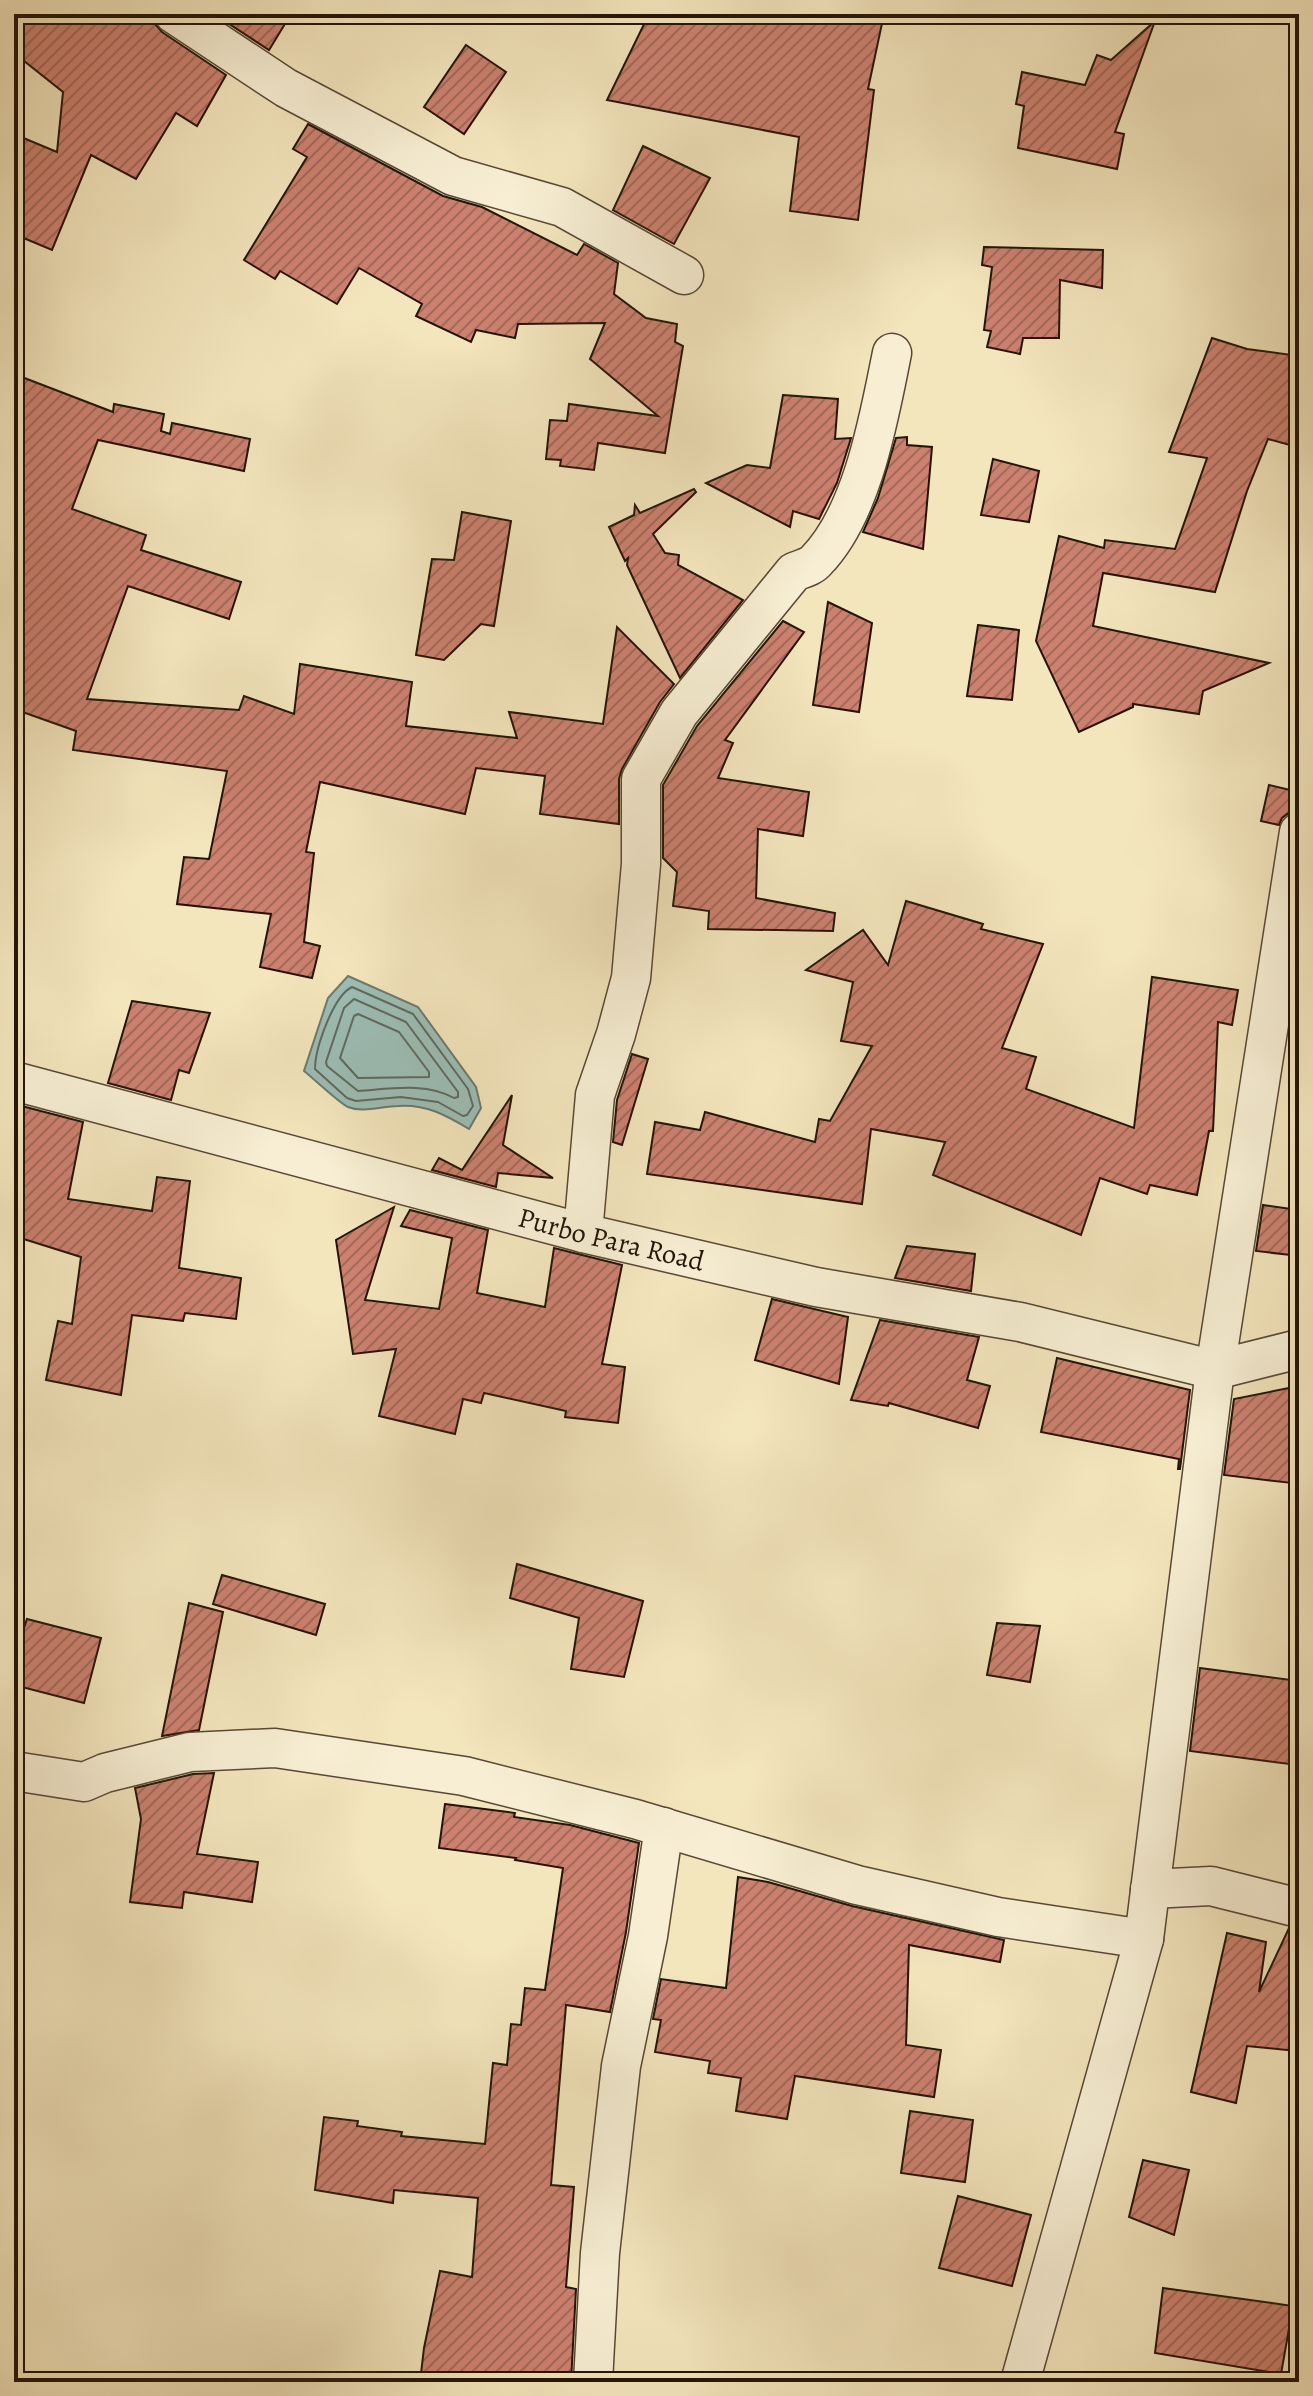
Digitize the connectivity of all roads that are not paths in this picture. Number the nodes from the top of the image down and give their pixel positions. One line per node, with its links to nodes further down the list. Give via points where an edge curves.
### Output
1 (174, 14): 2 (street, via 286,88 453,176 562,207)
2 (684, 275)
3 (892, 353): 6 (street, via 873,446 843,524 814,564 794,572 679,713 641,779 641,864 631,978 595,1095)
4 (1299, 832): 8 (street)
5 (14, 1081): 6 (street, Purbo Para Road)
6 (583, 1233): 8 (street, Purbo Para Road, via 816,1287 1020,1322)
7 (1299, 1349): 8 (street)
8 (1215, 1370): 11 (street)
9 (14, 1771): 10 (street, via 84,1782 190,1752 275,1748 464,1776)
10 (664, 1827): 13 (street, via 857,1885 998,1917); 14 (street, via 621,2066 600,2253)
11 (1150, 1889): 12 (street, via 1211,1886); 13 (street)
12 (1299, 1908)
13 (1144, 1939): 15 (street)
14 (593, 2382)
15 (1020, 2382)

